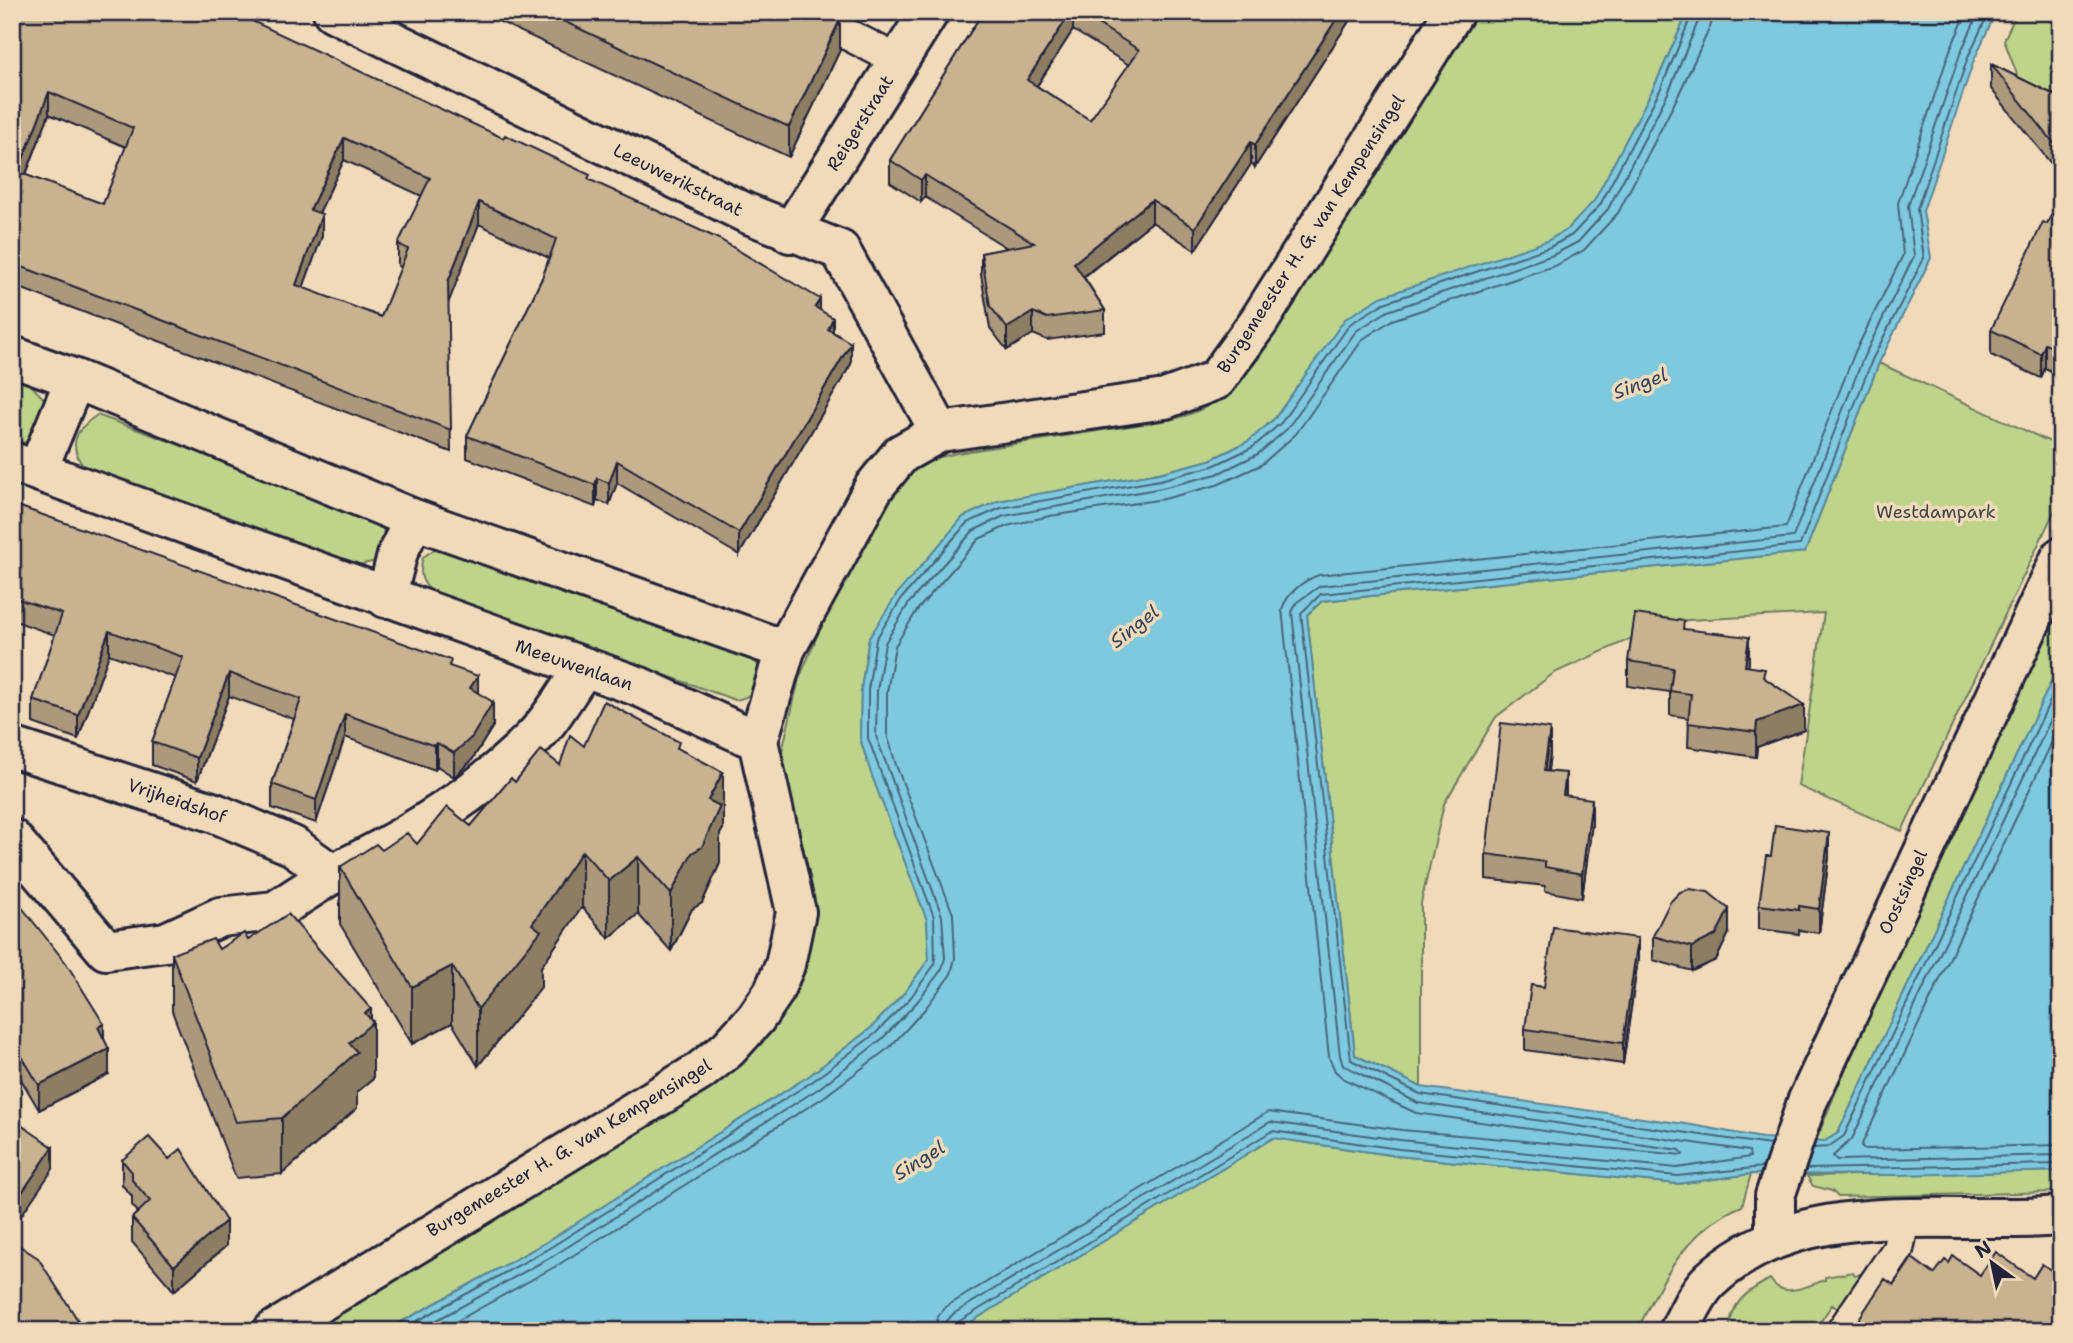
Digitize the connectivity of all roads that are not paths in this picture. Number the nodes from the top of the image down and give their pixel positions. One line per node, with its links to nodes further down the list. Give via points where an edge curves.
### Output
1 (334, 12): 6 (street, Leeuwerikstraat)
2 (804, 12): 5 (lane)
3 (929, 12): 5 (street, Reigerstraat)
4 (1454, 12): 9 (street, Burgemeester H. G. van Kempensingel, via 1259,321 1216,380 1165,399)
5 (899, 61): 6 (street, Reigerstraat)
6 (790, 233): 9 (street, Leeuwerikstraat, via 840,250)
7 (12, 356): 8 (street)
8 (75, 379): 10 (street, Meeuwenlaan); 11 (street)
9 (940, 432): 14 (street, Burgemeester H. G. van Kempensingel, via 901,454 874,487)
10 (24, 467): 13 (street, Meeuwenlaan)
11 (414, 519): 13 (street, via 398,552); 14 (street)
12 (2061, 557): 22 (street, Oostsingel, via 1795,1131 1775,1196)
13 (386, 598): 15 (street, Meeuwenlaan)
14 (785, 650): 16 (street, Burgemeester H. G. van Kempensingel)
15 (583, 669): 16 (street, Meeuwenlaan, via 640,687); 19 (street, via 534,737 472,793 383,850)
16 (758, 741): 23 (street, Burgemeester H. G. van Kempensingel, via 796,912 785,965 756,1018 699,1072)
17 (12, 747): 19 (street, Vrijheidshof, via 215,813 293,846)
18 (12, 839): 19 (street, via 107,950 166,942 220,917 275,911)
19 (332, 874)
20 (2061, 1216): 21 (street)
21 (1904, 1220): 22 (street, via 1824,1223); 25 (lane, via 1898,1249)
22 (1775, 1237): 24 (street, via 1743,1254 1707,1283)
23 (273, 1331)
24 (1679, 1331)
25 (1842, 1331)

